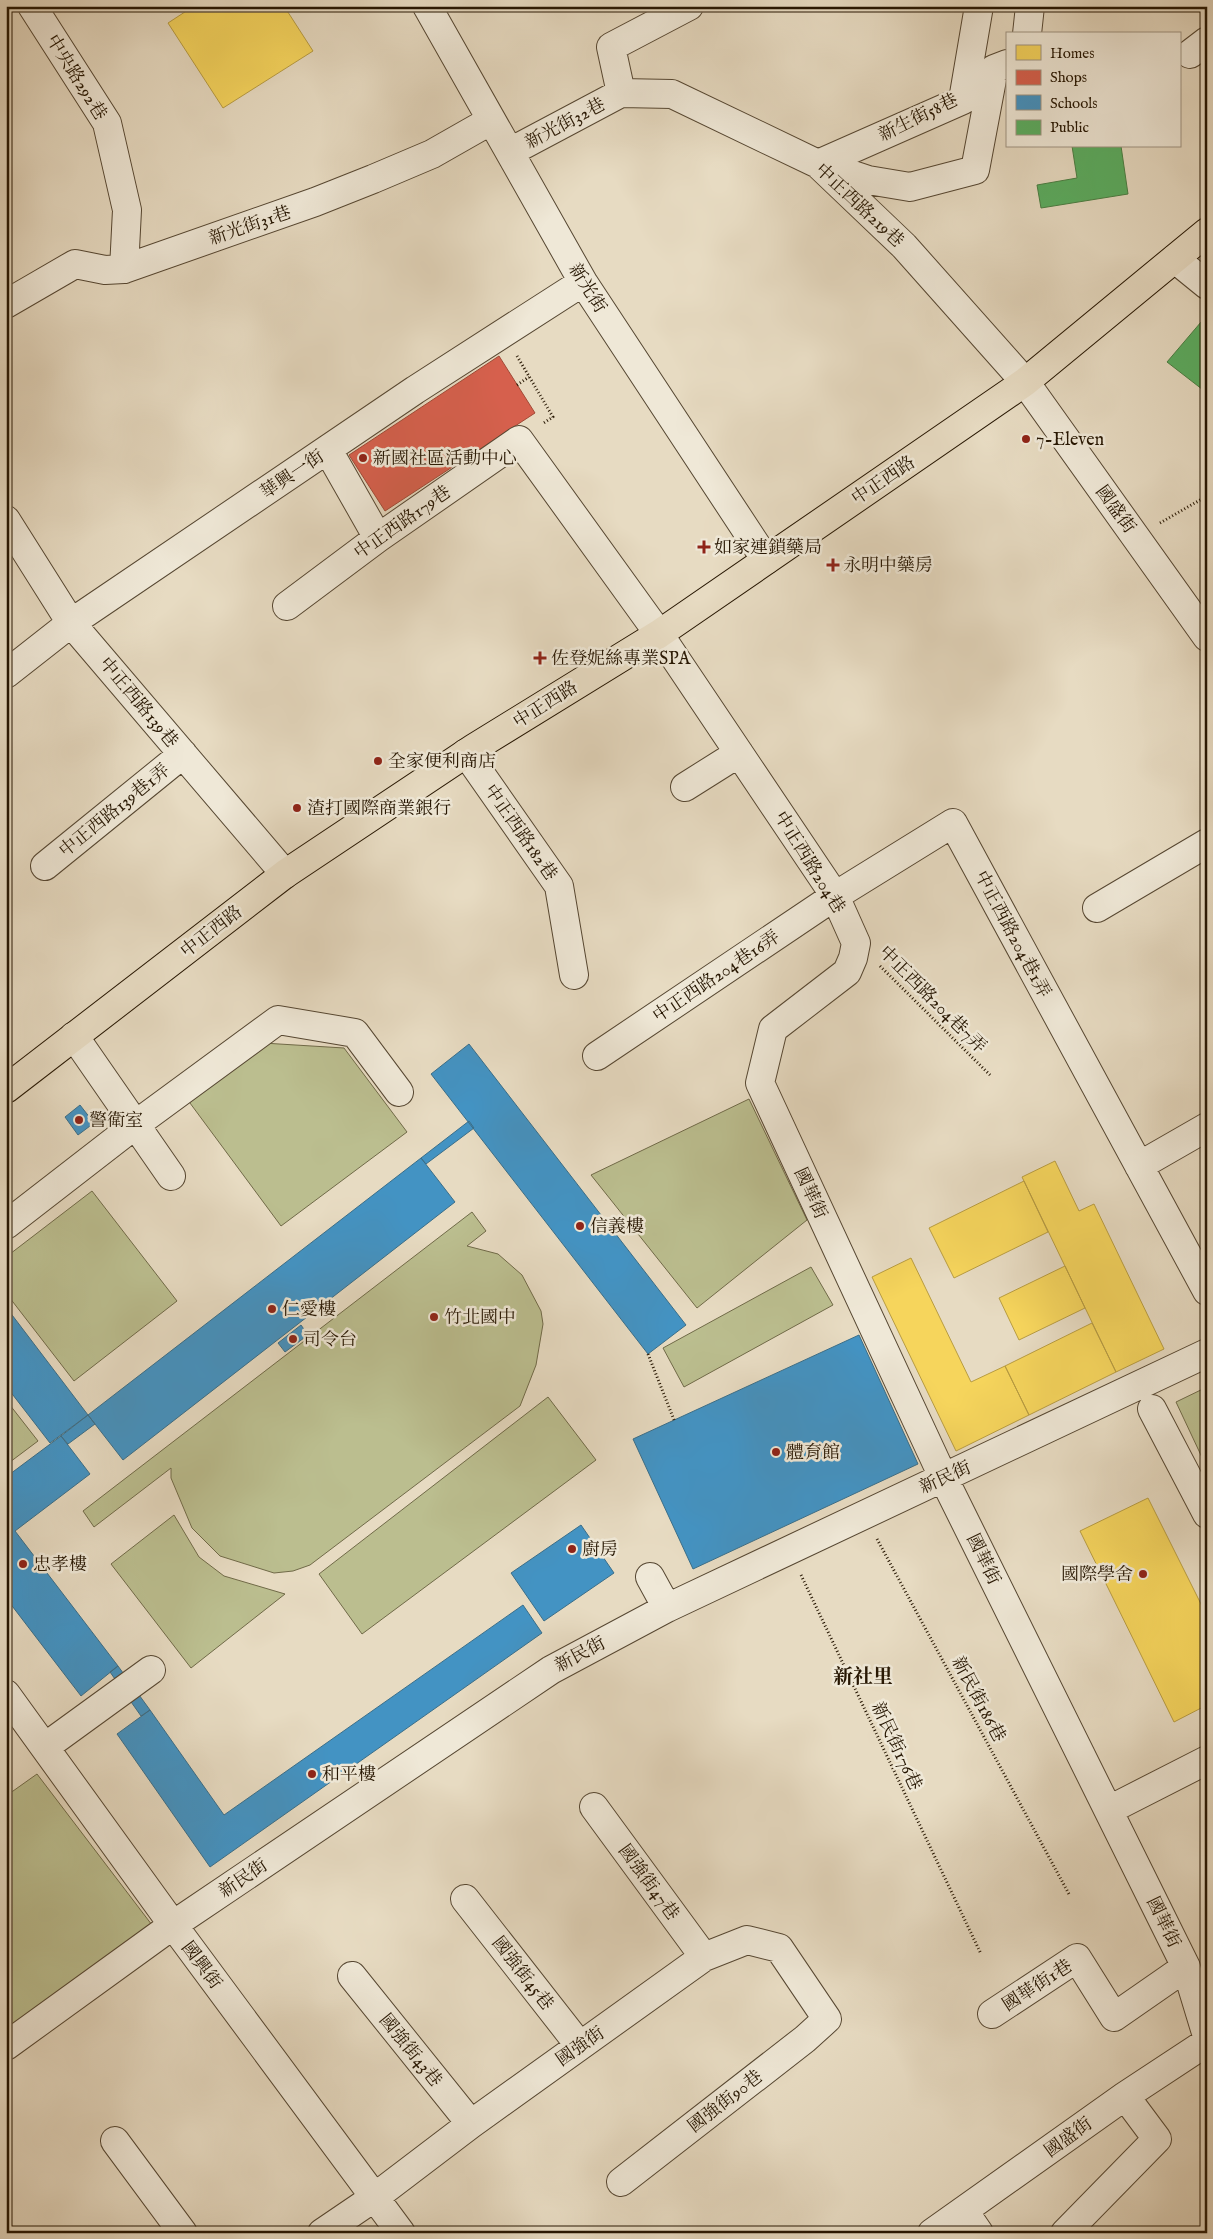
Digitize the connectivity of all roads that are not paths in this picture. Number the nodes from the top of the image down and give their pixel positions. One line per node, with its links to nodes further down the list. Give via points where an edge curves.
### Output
1 (32, 6): 14 (street, 中央路292巷, via 107,123 127,210)
2 (427, 6): 9 (street, 新光街)
3 (689, 6): 8 (street, via 610,46)
4 (979, 6): 11 (street, 新生街58巷, via 963,100)
5 (1030, 6): 6 (street)
6 (1027, 32)
7 (1006, 64): 11 (street, via 994,69 975,170 910,187 868,180)
8 (621, 93): 10 (street, 新光街32巷); 11 (street, 中正西路219巷, via 672,94)
9 (490, 121): 10 (street, 新光街); 14 (street, 新光街31巷, via 432,154 373,180)
10 (510, 152): 15 (street, 新光街)
11 (818, 164): 18 (street, 中正西路219巷, via 904,246)
12 (1207, 232): 13 (main road, 中正西路)
13 (1175, 259): 16 (street); 18 (main road, 中正西路)
14 (124, 270): 17 (street, 新光街31巷, via 75,264)
15 (583, 282): 19 (street, 華興一街); 22 (street, 新光街)
16 (1207, 285)
17 (6, 304)
18 (1025, 382): 22 (main road, 中正西路); 26 (street, 國盛街)
19 (328, 450): 21 (street); 24 (street, 華興一街)
20 (6, 520): 24 (street, 中正西路139巷)
21 (378, 538): 23 (street, 中正西路179巷); 25 (street, 中正西路179巷, via 519,440)
22 (766, 560): 25 (main road, 中正西路)
23 (287, 606)
24 (72, 623): 27 (street, 華興一街); 30 (street, 中正西路139巷)
25 (659, 634): 28 (main road, 中正西路); 29 (street, 中正西路204巷)
26 (1207, 637)
27 (6, 674)
28 (466, 753): 34 (main road, 中正西路); 37 (street, 中正西路182巷, via 559,886)
29 (739, 753): 31 (street); 35 (street, 中正西路204巷)
30 (183, 754): 33 (street, 中正西路139巷1弄); 34 (street, 中正西路139巷)
31 (685, 787)
32 (1207, 844): 36 (street)
33 (45, 866)
34 (285, 874): 38 (main road, 中正西路)
35 (835, 896): 39 (street, 中正西路204巷16弄); 40 (street, 中正西路204巷, via 856,943 854,958 847,972 773,1028); 45 (street, 中正西路204巷1弄, via 953,823)
36 (1097, 908)
37 (574, 975)
38 (74, 1036): 41 (main road, 中正西路); 43 (street)
39 (597, 1056)
40 (760, 1083): 51 (street, 國華街)
41 (6, 1088)
42 (399, 1092): 43 (street, via 355,1033 278,1020)
43 (135, 1125): 46 (street); 47 (street)
44 (1207, 1127): 45 (street)
45 (1139, 1166): 48 (street, 中正西路204巷1弄)
46 (171, 1176)
47 (6, 1225)
48 (1207, 1291)
49 (1207, 1353): 51 (street, 新民街)
50 (1152, 1409): 52 (street)
51 (944, 1479): 54 (street, 新民街); 60 (street, 國華街)
52 (1207, 1514)
53 (650, 1577): 54 (street)
54 (667, 1608): 62 (street, 新民街, via 551,1670)
55 (150, 1670): 57 (street)
56 (6, 1694): 57 (street, 國興街)
57 (45, 1747): 62 (street, 國興街)
58 (1207, 1760): 60 (street)
59 (594, 1807): 63 (street, 國強街47巷)
60 (1109, 1810): 64 (street, 國華街)
61 (465, 1900): 71 (street, 國強街45巷)
62 (172, 1925): 70 (street, 新民街); 76 (street, 國興街)
63 (704, 1957): 67 (street, 國強街, via 748,1940 779,1948); 71 (street, 國強街)
64 (1186, 1967): 66 (street, 國華街1巷, via 1114,2017 1077,1958); 68 (street, 國華街)
65 (352, 1976): 73 (street, 國強街43巷)
66 (992, 2014)
67 (828, 2019): 75 (street, 國強街90巷)
68 (1207, 2036)
69 (1207, 2042): 72 (street, 國盛街)
70 (6, 2046)
71 (580, 2046): 73 (street, 國強街)
72 (1125, 2096): 77 (street, 國盛街); 82 (street, via 1157,2139)
73 (471, 2124): 76 (street, 國強街)
74 (114, 2141): 78 (street)
75 (621, 2182)
76 (375, 2197): 79 (street, 國強街); 80 (street, 國興街)
77 (972, 2222): 81 (street, 國盛街)
78 (183, 2233)
79 (322, 2233)
80 (401, 2233)
81 (932, 2233)
82 (1065, 2233)

